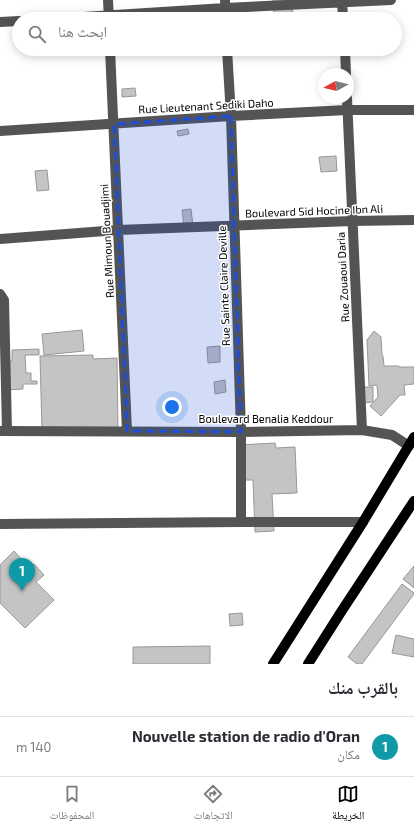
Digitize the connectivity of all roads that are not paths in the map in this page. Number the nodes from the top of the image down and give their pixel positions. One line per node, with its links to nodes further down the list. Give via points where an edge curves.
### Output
1 (108, 0): 5 (street)
2 (391, 0): 3 (street)
3 (342, 1): 4 (street); 7 (street)
4 (225, 4): 6 (street)
5 (109, 12)
6 (154, 12)
7 (343, 12)
8 (12, 21): 9 (street)
9 (0, 22)
10 (110, 56): 18 (street, Rue Mimoun Bouadjimi)
11 (227, 56): 17 (street, Rue Sainte Claire Deville)
12 (345, 56): 13 (street)
13 (346, 68)
14 (347, 104): 15 (street, Rue Zouaoui Daria)
15 (347, 110): 16 (street, Rue Lieutenant Sediki Daho); 17 (street, Rue Lieutenant Sediki Daho); 21 (street, Rue Zouaoui Daria)
16 (414, 110)
17 (231, 116): 18 (street, Rue Lieutenant Sediki Daho); 22 (street, Rue Sainte Claire Deville)
18 (114, 124): 19 (street, Rue Lieutenant Sediki Daho); 23 (street, Rue Mimoun Bouadjimi)
19 (0, 131)
20 (414, 220): 21 (street, Boulevard Sid Hocine Ibn Ali)
21 (352, 221): 22 (street, Boulevard Sid Hocine Ibn Ali); 26 (street, Rue Zouaoui Daria)
22 (234, 226): 23 (street, Boulevard Sid Hocine Ibn Ali); 29 (street, Rue Sainte Claire Deville)
23 (118, 230): 24 (street, Boulevard Sid Hocine Ibn Ali); 28 (street, Rue Mimoun Bouadjimi)
24 (0, 239)
25 (0, 294): 27 (street, via 4,300)
26 (362, 430): 29 (street, Boulevard Benalia Keddour); 30 (street, Boulevard Benalia Keddour, via 392,435)
27 (3, 431): 28 (street, Boulevard Benalia Keddour)
28 (127, 432): 29 (street, Boulevard Benalia Keddour)
29 (242, 432): 32 (street, Rue Sainte Claire Deville)
30 (411, 442): 33 (main road)
31 (414, 501): 36 (main road)
32 (241, 522): 33 (street); 34 (street)
33 (363, 522): 35 (main road)
34 (0, 524)
35 (273, 664)
36 (308, 664)

